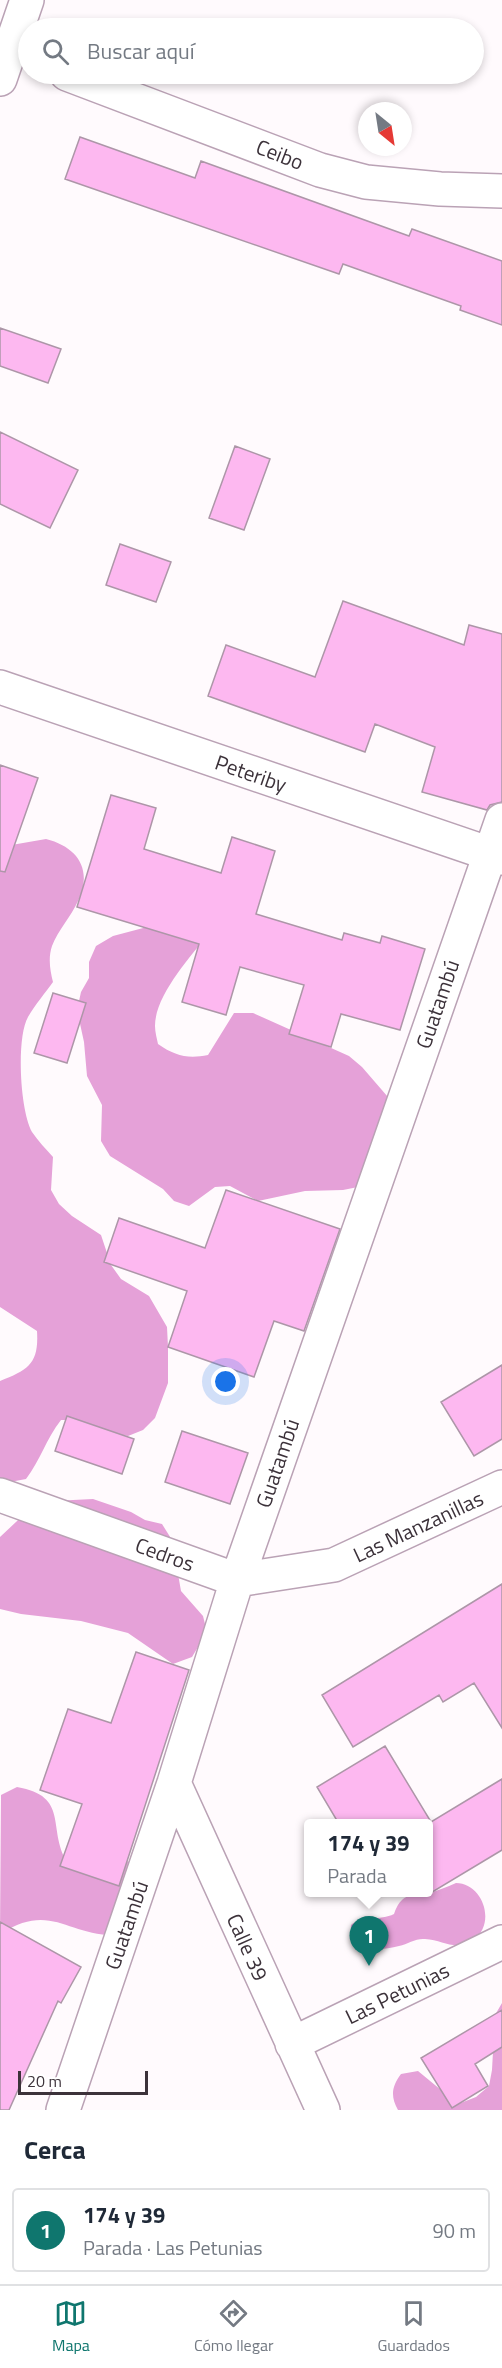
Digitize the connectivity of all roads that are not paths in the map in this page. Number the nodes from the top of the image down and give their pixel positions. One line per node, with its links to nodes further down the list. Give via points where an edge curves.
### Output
1 (27, 0): 2 (street)
2 (23, 18)
3 (18, 40): 4 (street)
4 (13, 63)
5 (93, 84): 6 (street, Ceibo, via 320,170 366,182)
6 (502, 191)
7 (0, 687): 9 (street, Peteriby)
8 (502, 820): 9 (street, Guatambú)
9 (496, 856): 13 (street, Guatambú)
10 (502, 1487): 12 (street, Las Manzanillas)
11 (0, 1495): 13 (street, Cedros)
12 (334, 1565): 13 (street, Cedros)
13 (237, 1580): 14 (street, Guatambú)
14 (174, 1784): 16 (street, Calle 39); 17 (street, Guatambú)
15 (502, 1942): 16 (street, Las Petunias)
16 (292, 2044): 18 (street, Calle 39)
17 (63, 2110)
18 (323, 2110)

